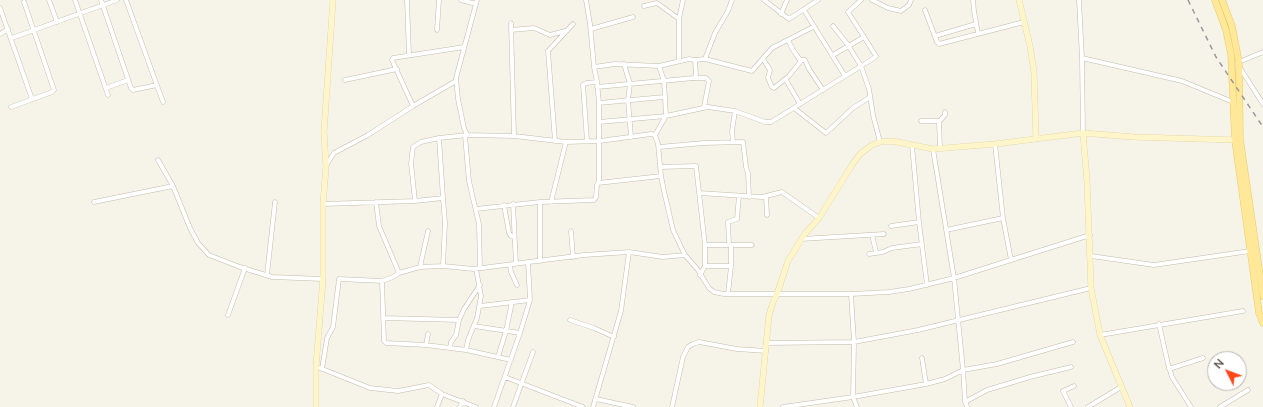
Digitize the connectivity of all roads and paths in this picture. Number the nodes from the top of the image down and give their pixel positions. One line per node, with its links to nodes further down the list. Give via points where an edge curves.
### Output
1 (49, 0): 35 (street)
2 (75, 0): 31 (street)
3 (101, 0): 26 (street)
4 (117, 0): 26 (street)
5 (126, 0): 80 (street)
6 (333, 0): 125 (street, via 324,132)
7 (407, 0): 57 (street)
8 (438, 0): 44 (street)
9 (461, 0): 25 (street)
10 (586, 0): 42 (street)
11 (683, 0): 34 (street)
12 (732, 0): 60 (street)
13 (764, 0): 32 (street)
14 (787, 0): 32 (street)
15 (818, 0): 29 (street)
16 (861, 0): 51 (street, via 848,12)
17 (872, 0): 18 (street, via 888,8 901,10 909,5)
18 (911, 0)
19 (973, 0): 39 (street)
20 (1019, 0): 36 (street)
21 (1079, 0): 59 (street)
22 (1215, 0): 90 (main road, via 1230,48)
23 (1222, 0): 66 (main road, via 1232,26)
24 (24, 2): 46 (street)
25 (477, 2): 55 (street)
26 (103, 5): 31 (street); 73 (street)
27 (644, 6): 34 (street, via 657,3)
28 (0, 8): 43 (street)
29 (804, 10): 32 (street, via 789,20); 41 (street)
30 (925, 10): 50 (street)
31 (80, 14): 35 (street); 82 (street)
32 (781, 14)
33 (633, 17): 42 (street)
34 (679, 19): 63 (street)
35 (57, 22): 46 (street)
36 (1024, 22): 48 (street); 111 (street, via 1034,72)
37 (511, 23): 45 (street)
38 (573, 24): 47 (street)
39 (976, 24): 48 (street); 50 (street)
40 (833, 26): 54 (street)
41 (813, 27): 53 (street); 58 (street)
42 (591, 28): 69 (street)
43 (8, 29): 49 (street); 52 (street)
44 (437, 30)
45 (511, 30): 47 (street, via 534,28 550,35); 108 (street)
46 (34, 31): 52 (street); 87 (street, via 54,90)
47 (566, 31): 113 (street, via 548,51)
48 (978, 33): 50 (street, via 940,44)
49 (0, 34)
50 (935, 36)
51 (864, 37): 54 (street); 68 (street, via 876,56)
52 (12, 38): 87 (street)
53 (788, 40): 61 (street, via 772,48); 64 (street)
54 (848, 45): 58 (street); 68 (street)
55 (464, 47): 57 (street); 76 (street)
56 (1263, 52): 66 (street)
57 (409, 55): 70 (street, via 393,58)
58 (833, 55): 71 (street)
59 (1082, 58): 90 (street, via 1182,81); 105 (street)
60 (705, 59): 61 (street, via 752,71); 62 (street)
61 (763, 59): 75 (street, via 770,70 768,78 773,88)
62 (695, 60): 63 (street, via 689,58); 72 (street)
63 (679, 61): 67 (street)
64 (801, 61): 75 (street); 83 (street, via 805,60)
65 (624, 64): 67 (street); 69 (street); 79 (street)
66 (1239, 65): 93 (street); 193 (main road, via 1240,139)
67 (660, 66): 77 (street)
68 (861, 66): 71 (street); 86 (street)
69 (594, 67): 78 (street)
70 (397, 69): 74 (street); 94 (street)
71 (845, 76): 83 (street)
72 (694, 78): 77 (street); 96 (street, via 709,80)
73 (128, 80): 80 (street, via 133,90); 82 (street)
74 (345, 80)
75 (786, 80): 92 (street)
76 (456, 81): 94 (street); 106 (street)
77 (664, 81): 79 (street); 85 (street)
78 (597, 82): 81 (street); 116 (street, via 583,85)
79 (630, 84): 81 (street); 88 (street)
80 (157, 85): 89 (street)
81 (597, 87): 91 (street)
82 (106, 88): 84 (street)
83 (823, 90): 92 (street)
84 (108, 95)
85 (664, 97): 88 (street); 100 (street)
86 (870, 97): 97 (street, via 853,108 826,133); 118 (street)
87 (32, 99): 95 (street)
88 (628, 100): 91 (street); 101 (street)
89 (163, 102)
90 (1233, 102): 112 (main road)
91 (599, 103): 104 (street)
92 (800, 104): 97 (street)
93 (1263, 104)
94 (413, 106): 125 (street, via 334,154)
95 (11, 107)
96 (704, 107): 98 (street); 100 (street)
97 (794, 108): 98 (street, via 768,123)
98 (735, 111): 117 (street)
99 (945, 112): 102 (street, via 944,117)
100 (666, 116): 101 (street); 107 (street)
101 (629, 119): 104 (street); 109 (street)
102 (939, 120): 103 (street); 122 (street)
103 (921, 121)
104 (599, 122): 114 (street)
105 (1083, 133): 111 (street); 112 (street); 155 (street)
106 (466, 135): 108 (street); 110 (street); 144 (street, via 469,181)
107 (655, 135): 109 (street); 121 (street)
108 (514, 136): 113 (street)
109 (631, 137): 114 (street)
110 (439, 138): 134 (street); 135 (street, via 417,144 412,149)
111 (1036, 140): 119 (street)
112 (1235, 140): 162 (main road)
113 (555, 141): 115 (street)
114 (600, 141): 116 (street); 128 (street)
115 (566, 142): 116 (street); 140 (street)
116 (587, 142)
117 (733, 142): 121 (street); 132 (street, via 743,142)
118 (880, 142): 120 (street, via 892,141); 146 (street, via 867,148 852,165)
119 (995, 144): 122 (street); 147 (street)
120 (912, 145): 123 (street); 148 (street)
121 (659, 147): 126 (street)
122 (940, 148): 123 (street)
123 (933, 149): 150 (street)
124 (158, 160): 129 (street)
125 (326, 166): 141 (street)
126 (660, 167): 127 (street); 130 (street, via 697,167)
127 (661, 176): 128 (street); 166 (street, via 673,230)
128 (600, 183): 140 (street, via 597,185 595,199)
129 (173, 186): 136 (street); 178 (street, via 190,228 203,249 214,258)
130 (699, 193): 131 (street); 159 (street)
131 (739, 196): 132 (street); 160 (street, via 737,219 728,222)
132 (749, 197): 133 (street)
133 (766, 197): 145 (street); 146 (street, via 782,192)
134 (443, 198): 135 (street); 174 (street)
135 (415, 201): 138 (street)
136 (94, 202)
137 (275, 202): 181 (street)
138 (376, 202): 141 (street); 180 (street, via 379,226)
139 (540, 202): 140 (street); 142 (street); 170 (street)
140 (551, 202)
141 (323, 204): 184 (street)
142 (513, 204): 143 (street); 156 (street)
143 (504, 205): 144 (street); 156 (street, via 509,233)
144 (476, 209): 179 (street, via 479,227)
145 (767, 215)
146 (819, 218): 157 (street)
147 (1003, 218): 150 (street); 169 (street)
148 (919, 222): 149 (street); 158 (street)
149 (891, 226)
150 (946, 230): 183 (street)
151 (428, 231): 177 (street)
152 (571, 231): 168 (street)
153 (884, 234): 154 (street)
154 (872, 235): 157 (street); 164 (street)
155 (1090, 235): 167 (street); 169 (street)
156 (514, 237): 172 (street)
157 (801, 239): 191 (street, via 788,261)
158 (922, 244): 164 (street); 187 (street)
159 (705, 245): 160 (street); 175 (street)
160 (730, 245): 161 (street); 176 (street)
161 (752, 245)
162 (1250, 251): 167 (street, via 1154,265); 203 (main road, via 1259,313)
163 (629, 252): 166 (street, via 663,257); 168 (street); 210 (street, via 621,310)
164 (876, 252): 165 (street)
165 (869, 254)
166 (685, 255): 182 (street)
167 (1091, 256): 189 (street)
168 (573, 257): 170 (street)
169 (1011, 260): 183 (street)
170 (540, 261): 171 (street)
171 (528, 262): 172 (street); 194 (street)
172 (516, 264): 173 (street)
173 (510, 265): 179 (street); 186 (street)
174 (443, 266): 177 (street); 179 (street)
175 (705, 266): 176 (street); 182 (street)
176 (731, 266): 190 (street)
177 (420, 267): 180 (street)
178 (246, 268): 181 (street); 198 (street)
179 (478, 269): 188 (street)
180 (399, 273): 185 (street)
181 (267, 275): 184 (street)
182 (700, 275): 190 (street, via 709,288 717,293)
183 (954, 278): 187 (street); 202 (street)
184 (323, 279): 223 (street)
185 (382, 281): 199 (street); 223 (street, via 339,279 333,327 327,338)
186 (517, 285)
187 (927, 285): 192 (street, via 909,290)
188 (480, 286): 196 (street); 200 (street)
189 (1091, 288): 202 (street); 209 (street)
190 (728, 294): 191 (street)
191 (777, 294): 192 (street); 213 (street, via 769,315)
192 (850, 294): 211 (street)
193 (1263, 296)
194 (530, 300): 195 (street); 207 (street)
195 (512, 302): 196 (street); 206 (street)
196 (480, 306): 205 (street)
197 (1243, 311): 204 (street)
198 (228, 315)
199 (383, 318): 200 (street); 214 (street, via 386,343)
200 (459, 320): 215 (street)
201 (570, 320): 210 (street)
202 (958, 320): 211 (street); 226 (street)
203 (1263, 322)
204 (1159, 324): 209 (street); 225 (street)
205 (474, 326): 206 (street); 216 (street)
206 (506, 331): 207 (street); 219 (street)
207 (520, 333): 222 (street)
208 (428, 334): 214 (street)
209 (1100, 335): 231 (street)
210 (614, 337): 235 (street)
211 (854, 342): 213 (street); 234 (street)
212 (1073, 342): 226 (street, via 997,364)
213 (766, 343): 217 (street)
214 (426, 345): 215 (street)
215 (450, 348): 216 (street)
216 (466, 350): 219 (street)
217 (766, 351): 248 (street, via 699,342 693,344 683,356); 249 (street)
218 (533, 352): 228 (street)
219 (498, 357): 222 (street)
220 (922, 358): 229 (street)
221 (1203, 358): 225 (street)
222 (511, 360): 227 (street)
223 (319, 367): 233 (street, via 370,388 398,391 430,385); 239 (street)
224 (1071, 367): 237 (street, via 987,390)
225 (1169, 369): 256 (street)
226 (963, 370): 229 (street, via 945,379); 237 (street)
227 (505, 377): 228 (street); 243 (street)
228 (521, 383): 244 (street); 245 (street)
229 (926, 384): 234 (street)
230 (1074, 386): 253 (street, via 1063,392)
231 (1120, 387): 254 (street); 255 (street)
232 (1248, 390): 257 (street)
233 (442, 394): 236 (street); 240 (street)
234 (853, 397): 238 (street); 251 (street)
235 (596, 399): 246 (street); 247 (street)
236 (463, 401): 241 (street); 242 (street)
237 (965, 402): 252 (street)
238 (812, 405): 250 (street)
239 (316, 407)
240 (437, 407)
241 (460, 407)
242 (476, 407)
243 (494, 407)
244 (513, 407)
245 (583, 407)
246 (593, 407)
247 (633, 407)
248 (672, 407)
249 (760, 407)
250 (782, 407)
251 (857, 407)
252 (967, 407)
253 (1071, 407)
254 (1088, 407)
255 (1130, 407)
256 (1191, 407)
257 (1220, 407)

